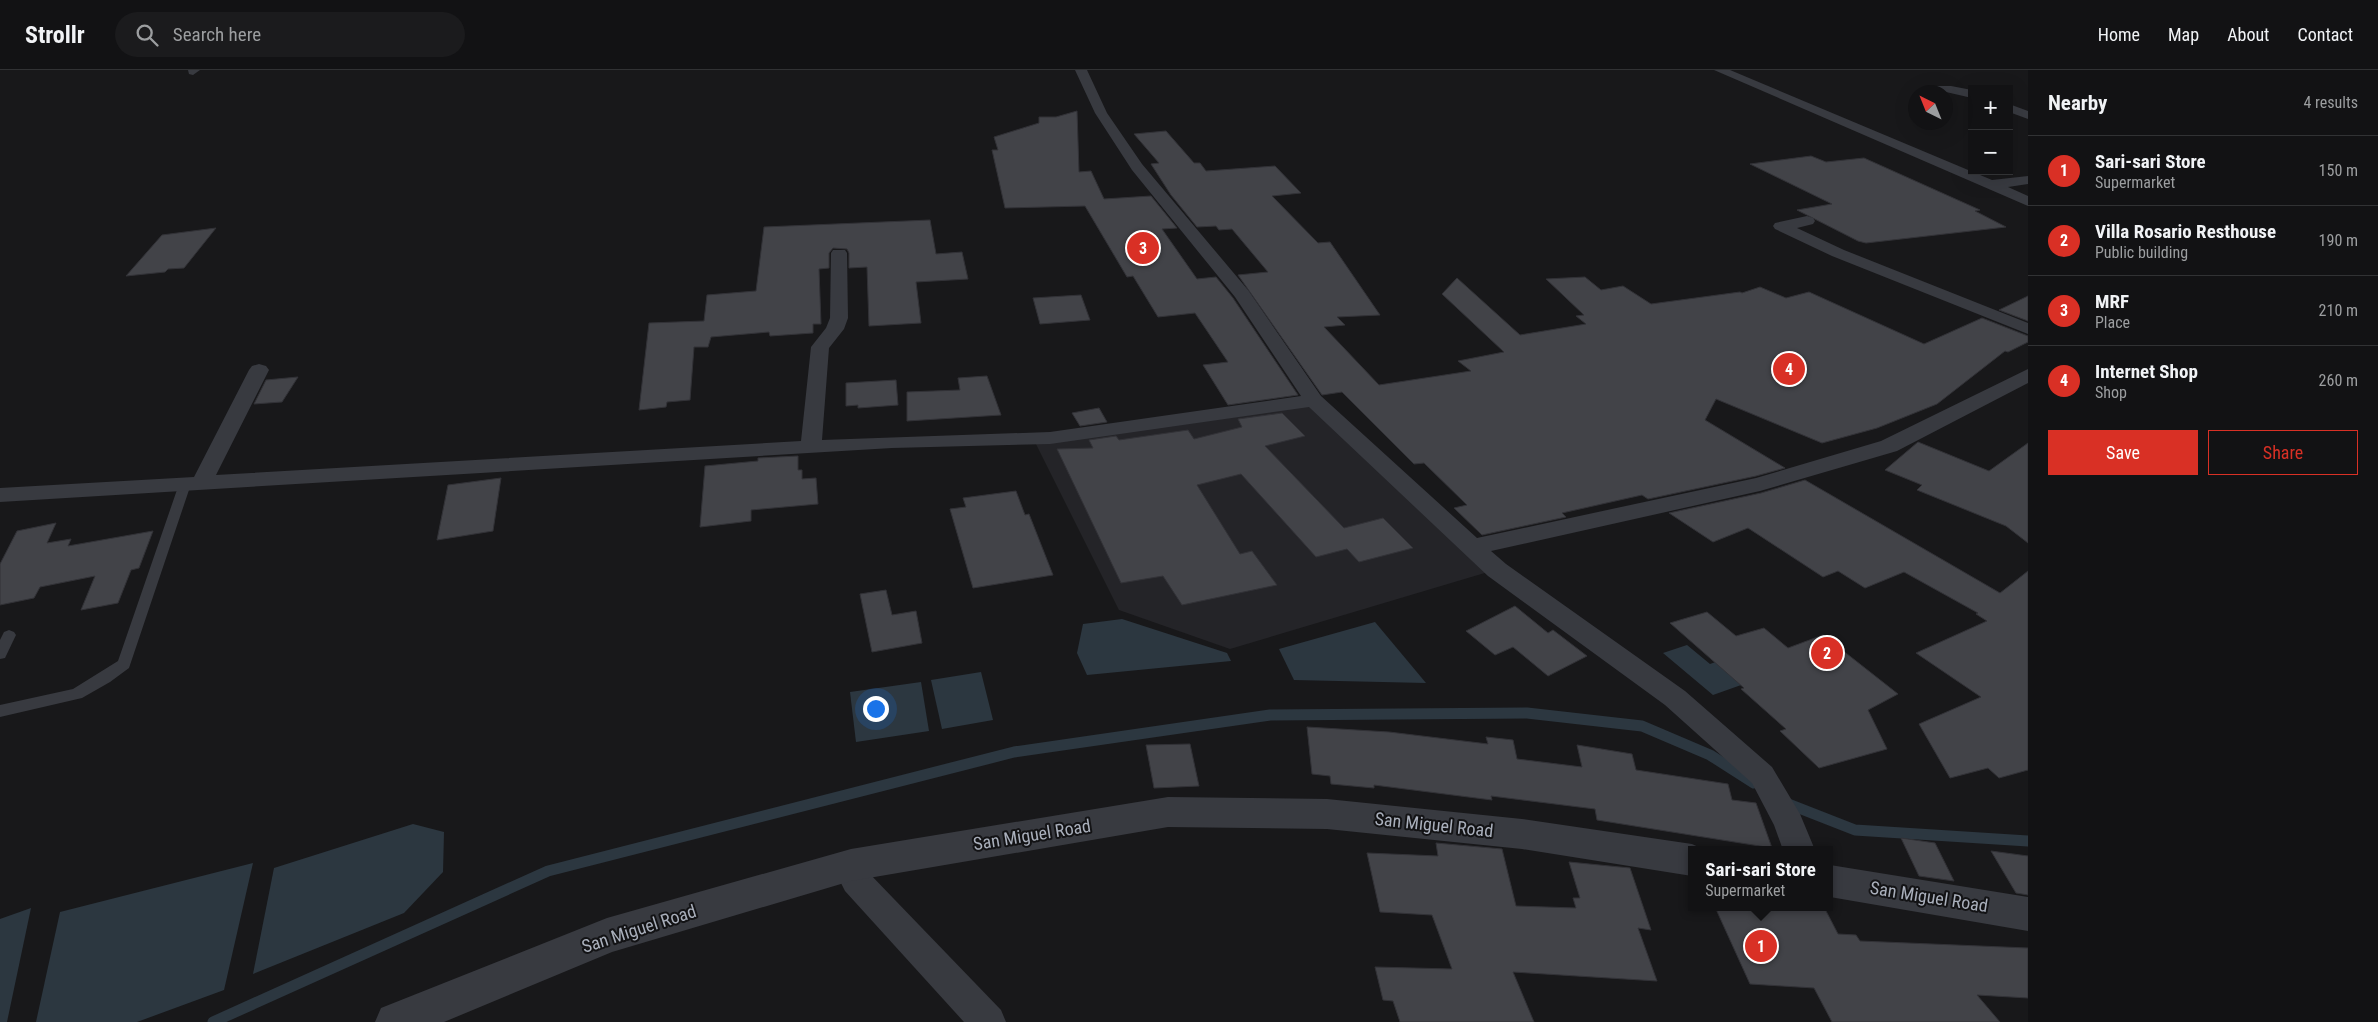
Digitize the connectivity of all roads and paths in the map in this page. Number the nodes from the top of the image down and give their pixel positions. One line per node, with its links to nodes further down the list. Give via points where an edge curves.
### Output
1 (1081, 70): 15 (street, via 1101,112 1137,167 1242,294)
2 (1720, 70): 8 (street)
3 (1953, 90): 4 (street)
4 (1968, 93)
5 (2013, 109): 6 (street)
6 (2028, 115)
7 (2028, 180): 8 (street)
8 (1989, 185): 9 (street)
9 (2028, 201)
10 (1807, 221): 12 (street, via 1781,226 1838,253)
11 (839, 253): 16 (street, via 839,318 835,329 820,347)
12 (2028, 330)
13 (259, 370): 17 (street)
14 (2028, 375): 19 (street, via 1888,446 1760,484)
15 (1314, 400): 16 (street, via 1050,438); 19 (street)
16 (811, 447): 17 (street)
17 (194, 483): 18 (street); 22 (lane, via 124,664 77,694)
18 (0, 496)
19 (1472, 547): 23 (street, via 1497,570 1675,698 1762,775)
20 (9, 635): 21 (lane)
21 (0, 654)
22 (0, 712)
23 (1794, 836)
24 (1688, 859): 28 (street, San Miguel Road, via 1522,834 1327,814 1168,812 851,865 607,936)
25 (856, 881): 29 (street)
26 (1833, 881): 27 (street, San Miguel Road)
27 (2028, 914)
28 (396, 1022)
29 (988, 1022)

